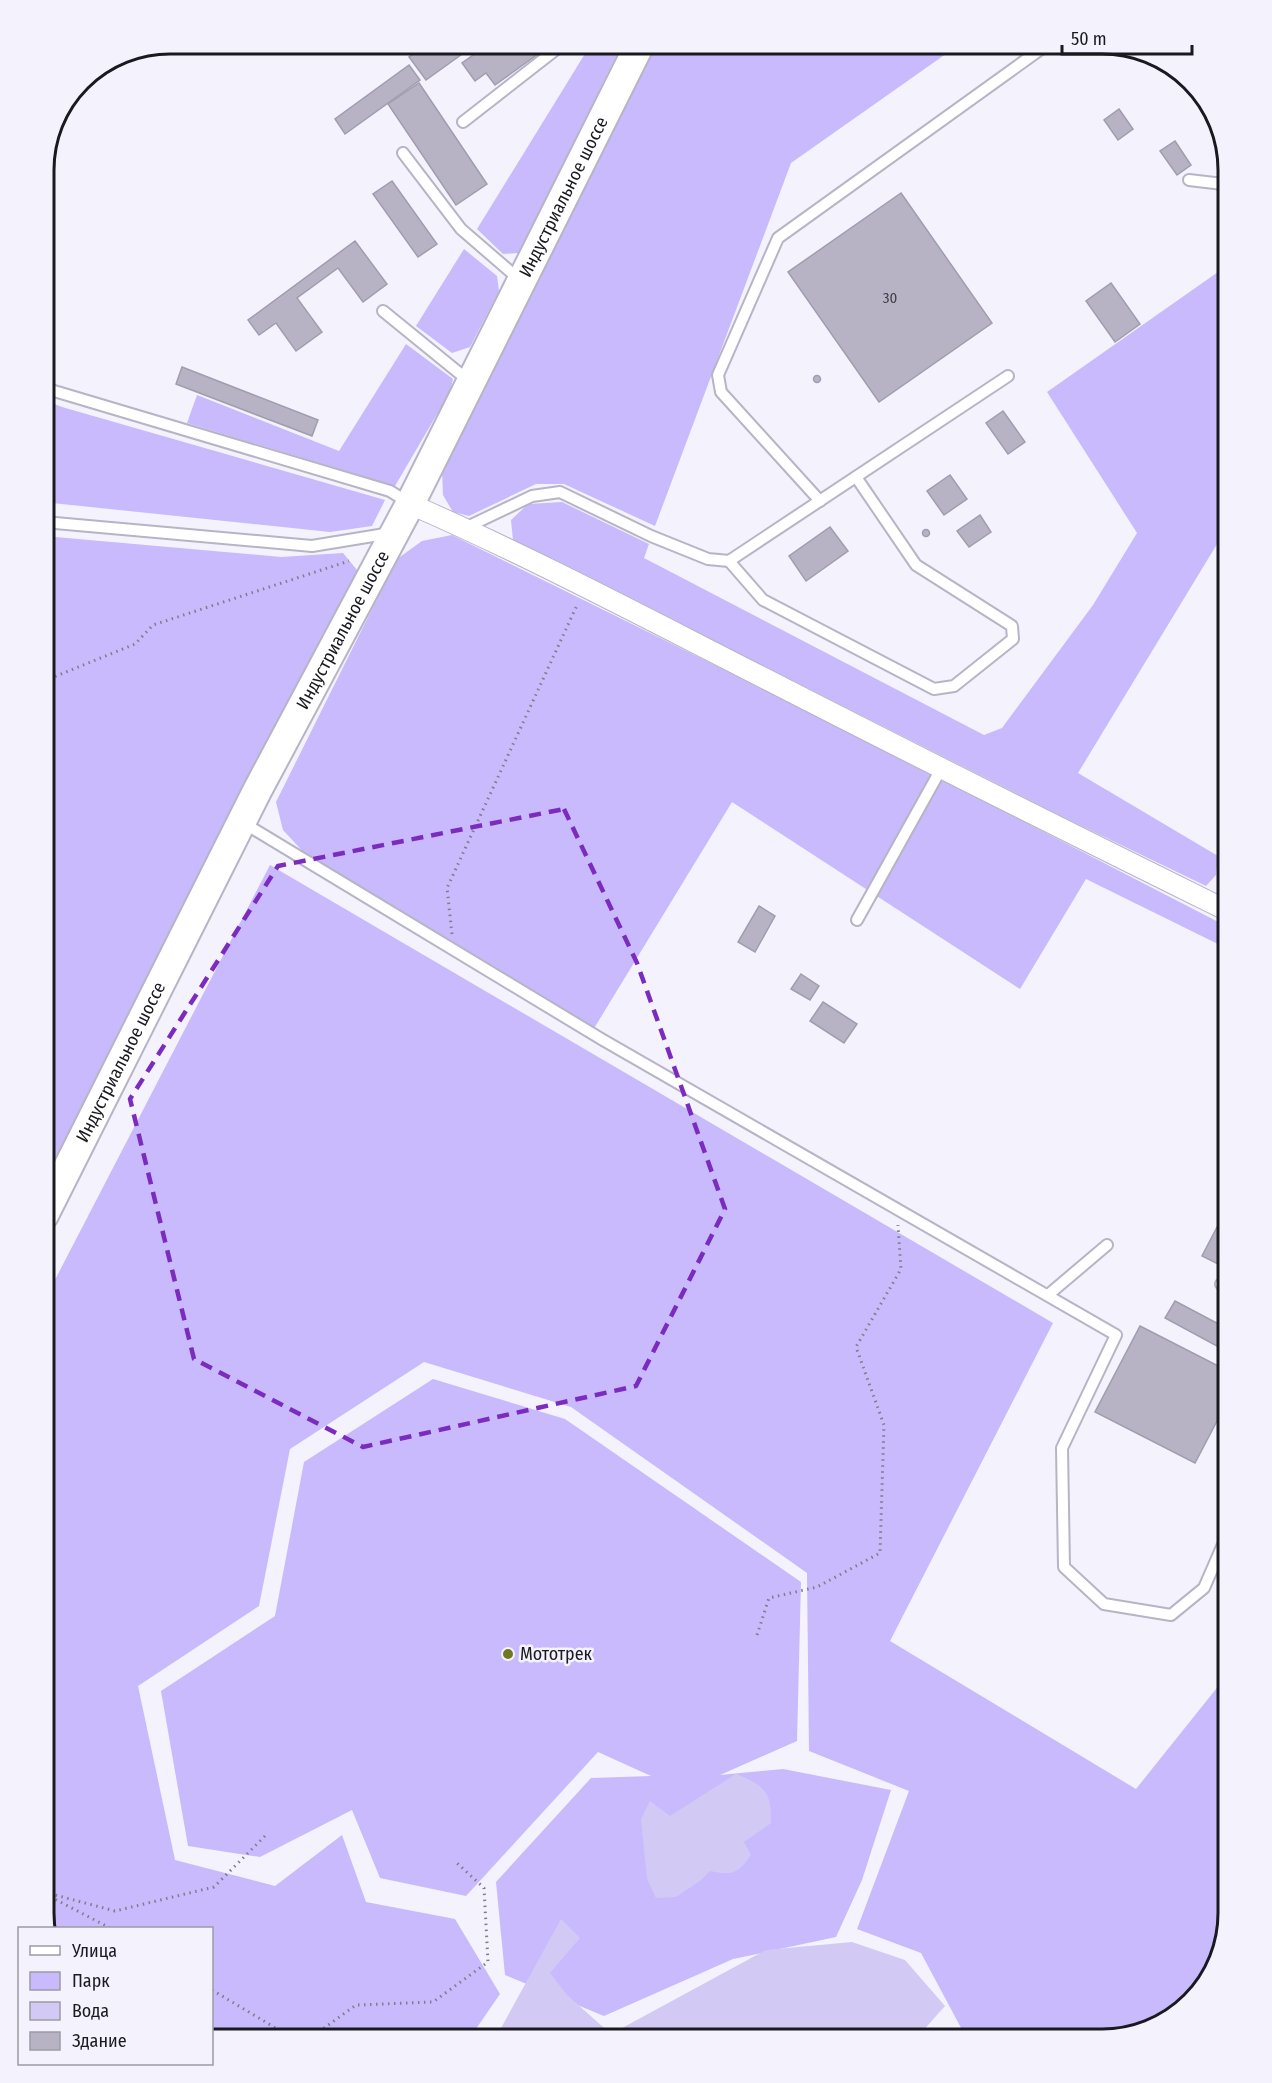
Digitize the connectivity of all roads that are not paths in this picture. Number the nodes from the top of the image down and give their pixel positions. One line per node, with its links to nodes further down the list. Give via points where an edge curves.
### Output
1 (550, 54): 4 (lane)
2 (635, 54): 8 (main road, Индустриальное шоссе)
3 (1034, 54): 14 (lane, via 778,238 718,375 721,392)
4 (463, 122)
5 (403, 153): 8 (lane, via 461,229)
6 (1188, 180): 7 (lane)
7 (1218, 183)
8 (521, 281): 11 (main road, Индустриальное шоссе)
9 (383, 311): 11 (lane)
10 (1008, 376): 13 (lane)
11 (471, 382): 15 (main road, Индустриальное шоссе)
12 (54, 391): 15 (lane, via 390,491)
13 (856, 477): 14 (lane); 19 (lane, via 916,565 1012,626 1013,639 954,686 934,689 764,600)
14 (820, 501): 19 (lane)
15 (410, 504): 17 (street); 18 (main road, Индустриальное шоссе)
16 (54, 523): 18 (lane, via 312,546)
17 (465, 528): 19 (lane, via 532,495 560,492 661,540 708,559); 20 (street)
18 (394, 532): 21 (main road, Индустриальное шоссе)
19 (729, 561)
20 (941, 769): 22 (street); 23 (lane)
21 (241, 822): 24 (main road, Индустриальное шоссе); 26 (lane, via 603,1040)
22 (1218, 906)
23 (857, 920)
24 (54, 1195)
25 (1107, 1245): 26 (lane)
26 (1048, 1295): 27 (lane, via 1116,1335 1062,1448 1064,1567 1104,1604 1171,1615 1204,1588)
27 (1218, 1556)

